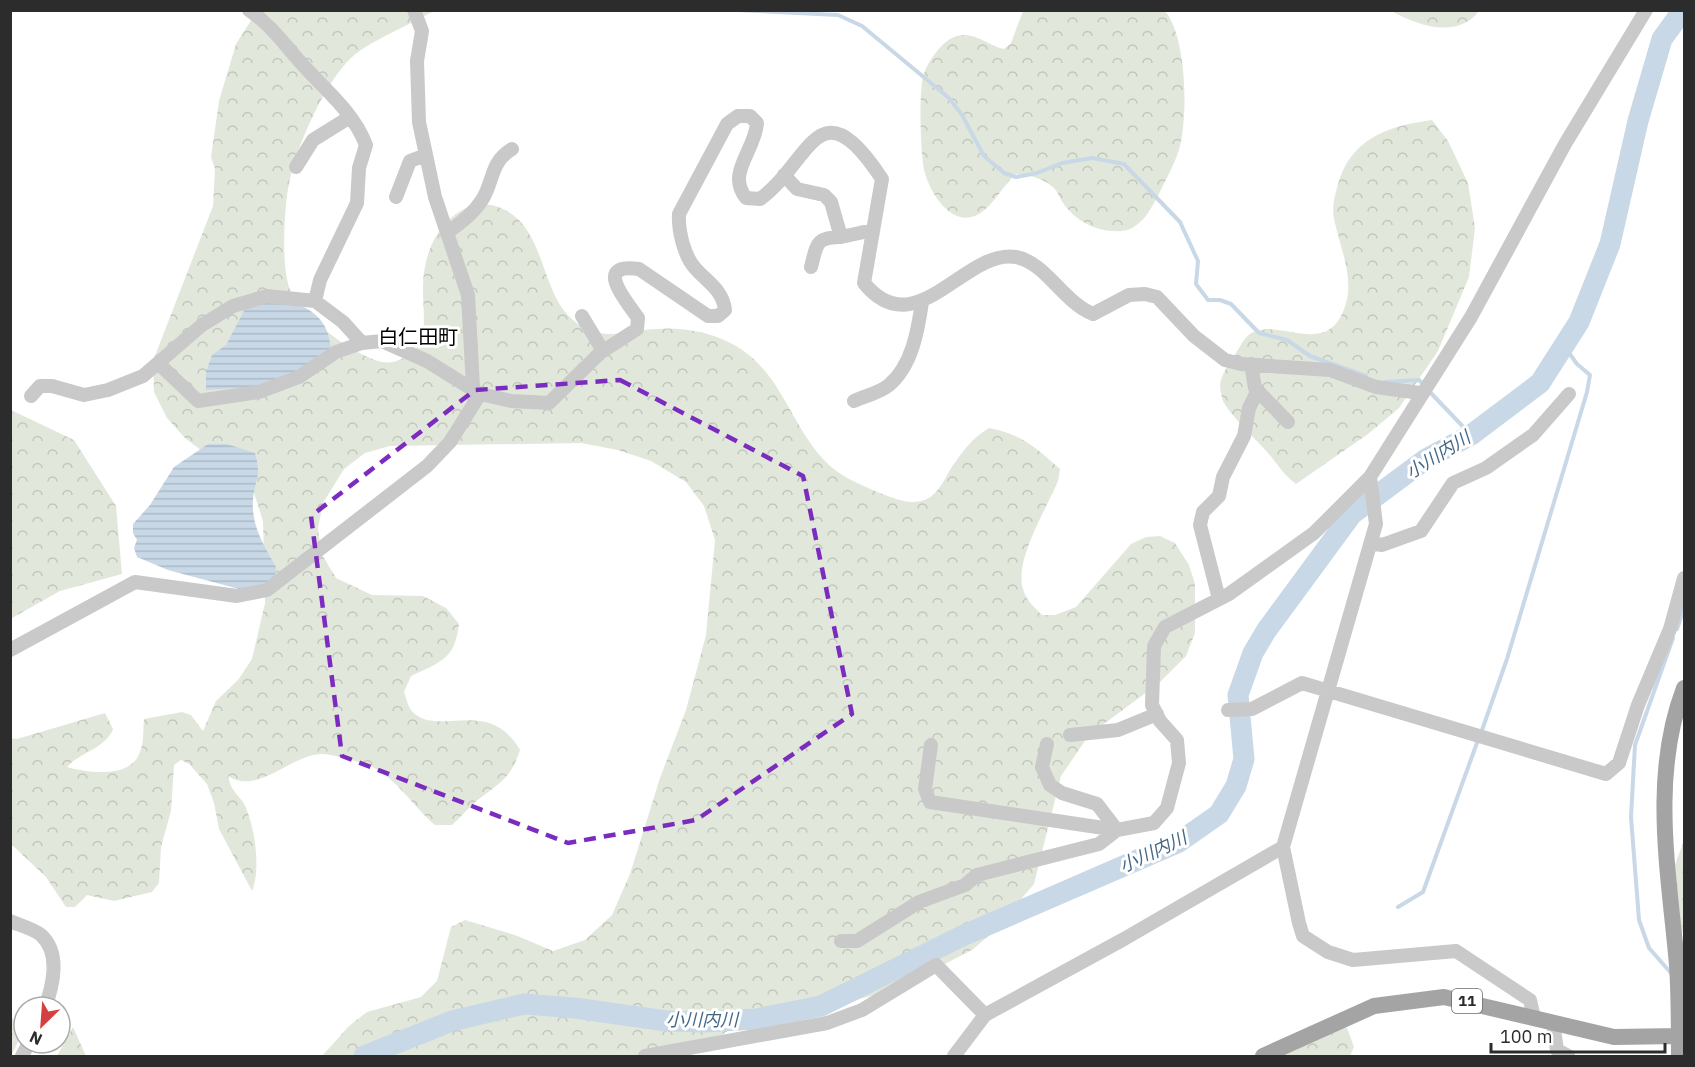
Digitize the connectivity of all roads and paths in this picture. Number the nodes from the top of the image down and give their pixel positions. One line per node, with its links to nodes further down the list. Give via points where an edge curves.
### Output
1 (249, 10): 4 (street, via 270,25)
2 (414, 10): 6 (street, via 422,31 417,61 419,122)
3 (1646, 10): 23 (street, via 1565,144 1471,317)
4 (350, 117): 7 (street, via 313,140); 14 (street, via 366,145 359,168 357,203 320,280)
5 (512, 149): 11 (street, via 501,155 493,167 483,199 471,215)
6 (426, 155): 9 (street, via 410,161); 11 (street)
7 (296, 167)
8 (784, 175): 10 (street, via 813,139 840,134 855,144 882,179); 12 (street, via 797,189 824,195 831,202); 18 (street, via 760,199 746,198 737,175 756,137 757,123 750,116 738,116 727,124 679,214 678,227 693,266 718,291 725,310 718,316 708,316 639,269 628,267 615,279 616,289 638,318 637,329)
9 (396, 197)
10 (873, 230): 12 (street); 15 (street, via 864,283 875,296 894,303)
11 (447, 233): 22 (street, via 468,295)
12 (841, 237): 13 (street, via 824,237 818,242)
13 (811, 267)
14 (315, 301): 17 (street); 19 (street, via 267,296 233,306 202,325)
15 (922, 302): 20 (street, via 993,258 1014,257 1029,261 1079,308 1093,314 1129,295 1157,297 1225,360); 26 (street, via 917,338 902,367 888,386)
16 (582, 316): 18 (street)
17 (362, 343): 19 (street, via 336,352 299,376 259,392 198,401); 22 (street, via 382,341 400,347)
18 (603, 351): 22 (street, via 549,403 511,401)
19 (158, 363): 25 (street, via 143,376 108,390 84,394 40,386)
20 (1251, 364): 21 (street); 23 (street, via 1330,370 1376,387)
21 (1258, 390): 27 (street); 31 (street, via 1219,496 1203,512 1200,525)
22 (477, 391): 32 (street, via 450,442 427,466 267,590 237,596 135,582)
23 (1421, 393): 28 (street)
24 (1569, 394): 29 (street, via 1533,435 1486,468 1453,483 1421,531 1382,545)
25 (31, 396)
26 (854, 401)
27 (1288, 422)
28 (1370, 477): 29 (street, via 1376,524); 31 (street, via 1314,533)
29 (1371, 543): 34 (street)
30 (1684, 578): 34 (street, via 1670,629 1619,762 1605,774)
31 (1219, 599): 36 (street, via 1166,627 1154,646 1152,705)
32 (10, 650)
33 (1684, 688): 48 (main road, via 1665,772 1664,842)
34 (1327, 690): 35 (street, via 1302,683 1252,709); 41 (street)
35 (1228, 710)
36 (1157, 714): 37 (street, via 1118,730); 40 (street, via 1177,740 1179,763 1167,808 1154,823)
37 (1070, 735)
38 (1047, 744): 40 (street, via 1042,767 1050,785 1096,804)
39 (931, 745): 40 (street, via 925,789 930,802)
40 (1117, 830): 43 (street, via 1099,844 977,875 965,885 919,902 857,941)
41 (1283, 847): 45 (street); 46 (street, via 1304,936 1328,952 1353,960 1456,951 1530,1000)
42 (10, 921): 44 (street, via 41,935 53,961 54,983)
43 (841, 941)
44 (50, 995)
45 (985, 1016): 49 (street, via 936,965 862,1010 827,1023); 50 (street)
46 (1534, 1018): 47 (main road, 11); 51 (main road, 11, via 1444,997 1416,1000 1374,1006)
47 (1553, 1023): 48 (main road, 11, via 1614,1036); 52 (street, via 1557,1050)
48 (1682, 1036): 53 (main road)
49 (645, 1056)
50 (954, 1056)
51 (1263, 1056)
52 (1568, 1056)
53 (1678, 1056)

